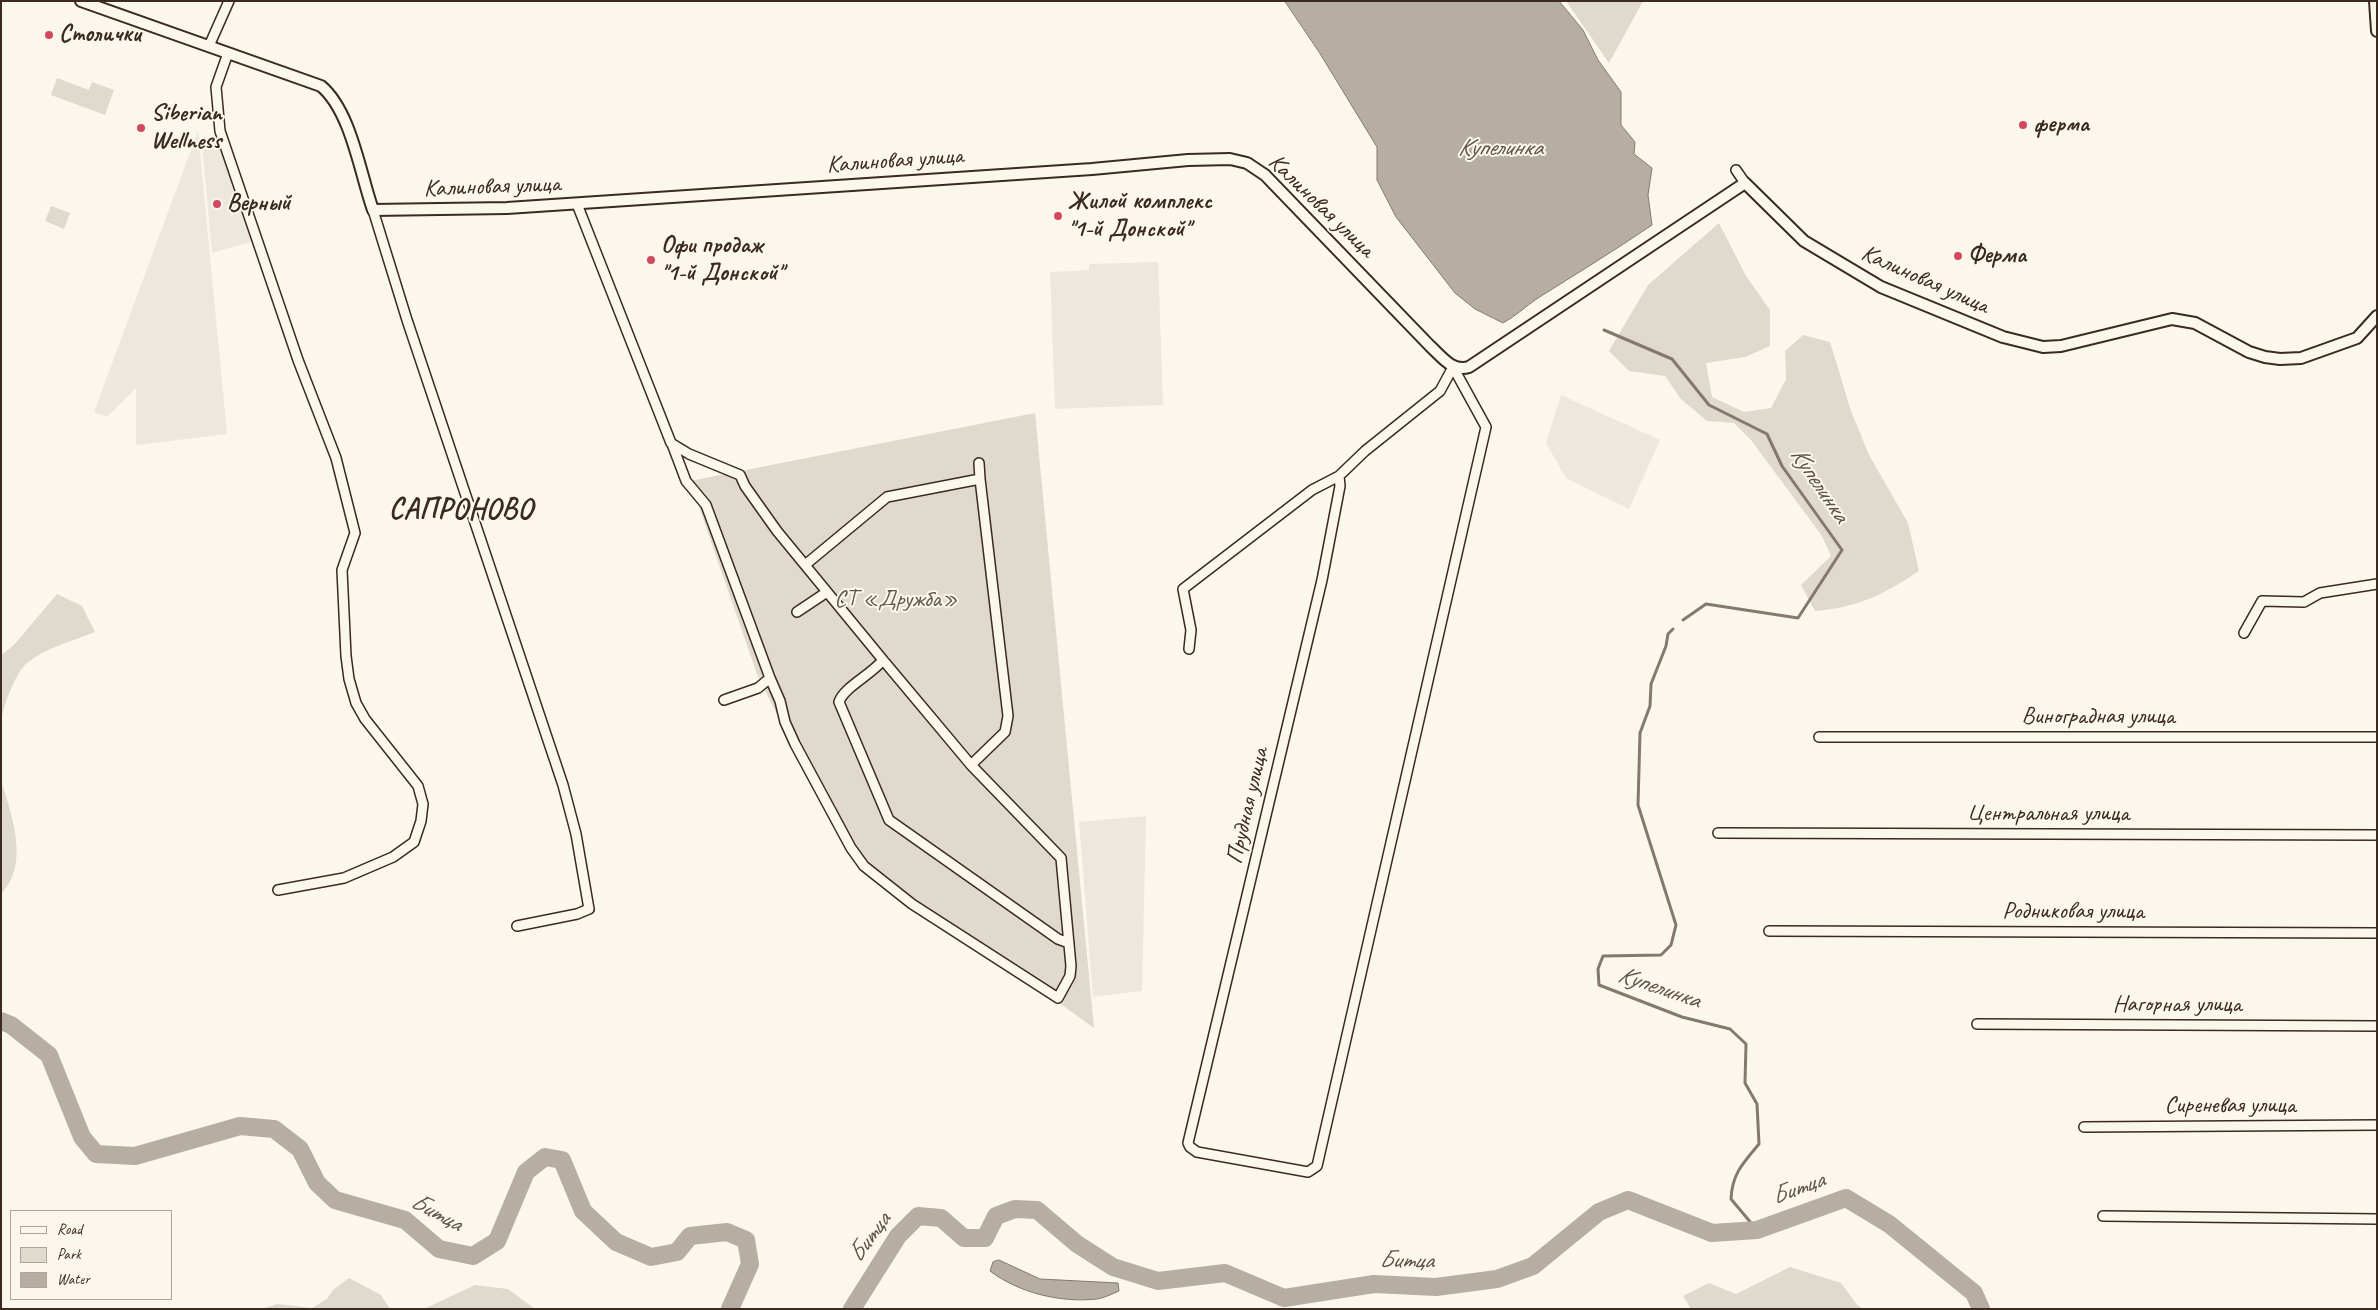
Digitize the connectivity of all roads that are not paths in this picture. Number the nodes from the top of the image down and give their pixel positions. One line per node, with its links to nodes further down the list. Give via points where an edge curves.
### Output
1 (81, 1): 5 (street)
2 (228, 1): 5 (street)
3 (2375, 1): 4 (street)
4 (2377, 30)
5 (209, 46): 6 (street)
6 (228, 53): 10 (street, via 312,81 330,93 345,120); 31 (street, via 216,87 220,131 298,360 336,458 355,533 342,570 349,679 365,719 418,786 423,804 414,842 393,857 344,878)
7 (1736, 170): 8 (street)
8 (1745, 183): 11 (street, Калиновая улица, via 1804,241 1881,287 2025,344 2061,346 2181,319 2196,323 2249,352 2265,357 2301,358 2357,338); 12 (street, via 1469,367)
9 (577, 204): 10 (street, Калиновая улица); 12 (street, Калиновая улица, via 1230,159 1265,174); 13 (street)
10 (373, 210): 32 (street, via 547,736 576,834 589,909)
11 (2377, 316)
12 (1453, 367): 15 (street, via 1440,390); 15 (street, Прудная улица, via 1486,426 1317,1166 1308,1172 1197,1152 1188,1143 1322,580 1340,486)
13 (671, 443): 17 (street, via 688,454 740,475 777,531); 24 (street, via 686,481 706,505)
14 (979, 463): 16 (street)
15 (1339, 476): 22 (street, via 1312,490 1183,589 1191,630)
16 (980, 479): 17 (street, via 887,497); 28 (street, via 1008,716 1005,732)
17 (806, 565): 19 (street)
18 (2377, 584): 21 (street, via 2320,593 2304,602 2262,601)
19 (827, 592): 20 (street); 23 (street)
20 (797, 612)
21 (2244, 633)
22 (1188, 649)
23 (883, 660): 28 (street); 35 (street, via 841,695 839,702 889,820 1058,939)
24 (770, 678): 25 (street, via 758,688); 35 (street, via 785,722 809,772 851,848 875,876 992,958 1058,998 1070,976)
25 (724, 700)
26 (1819, 737): 27 (street, Виноградная улица)
27 (2377, 738)
28 (971, 765): 35 (street, via 1061,858)
29 (1718, 833): 30 (street, Центральная улица)
30 (2377, 835)
31 (278, 890)
32 (517, 926)
33 (1769, 931): 34 (street, Родниковая улица)
34 (2377, 933)
35 (1069, 943)
36 (1977, 1024): 37 (street, Нагорная улица)
37 (2377, 1026)
38 (2377, 1125): 39 (street, Сиреневая улица)
39 (2084, 1127)
40 (2103, 1216): 41 (street)
41 (2377, 1219)

